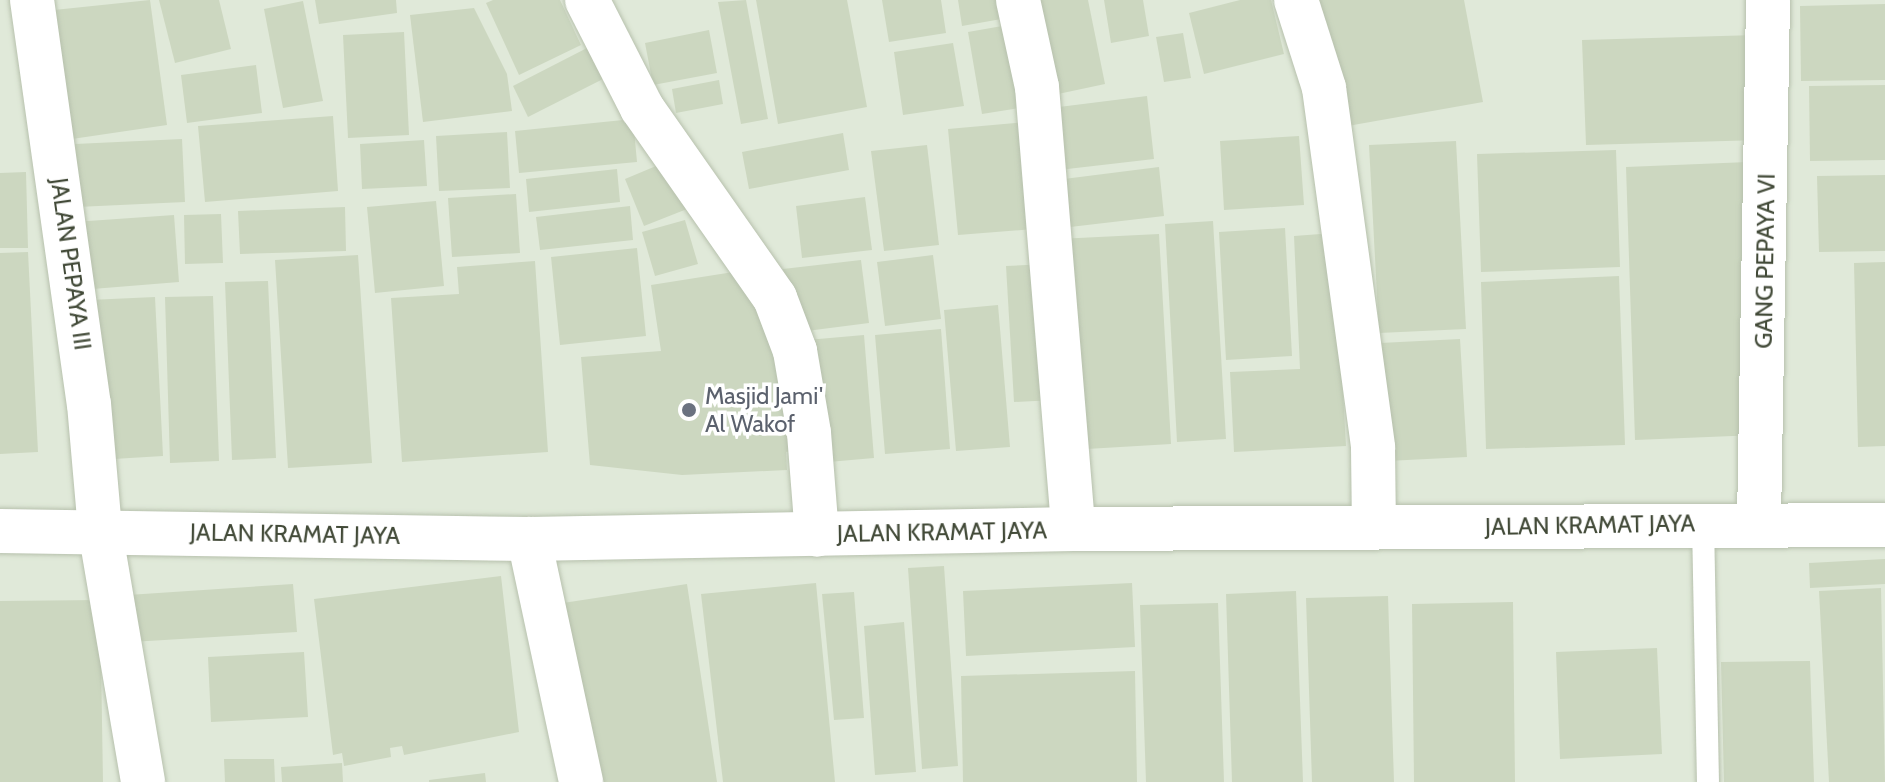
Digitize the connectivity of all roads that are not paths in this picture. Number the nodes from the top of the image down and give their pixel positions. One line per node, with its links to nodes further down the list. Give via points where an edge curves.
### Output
1 (32, 0): 11 (street, JALAN PEPAYA III, via 89,404)
2 (587, 0): 13 (street, via 642,108 775,298 797,365)
3 (1018, 0): 10 (street, via 1037,87)
4 (1296, 0): 9 (street, via 1324,88 1373,448)
5 (1768, 0): 6 (street, GANG PEPAYA VI)
6 (1759, 522): 7 (street, JALAN KRAMAT JAYA); 8 (street, JALAN KRAMAT JAYA)
7 (1703, 523): 9 (street, JALAN KRAMAT JAYA); 17 (lane)
8 (1885, 525)
9 (1374, 527): 10 (street, JALAN KRAMAT JAYA)
10 (1073, 529): 13 (street, JALAN KRAMAT JAYA)
11 (100, 530): 12 (street, JALAN KRAMAT JAYA); 14 (street, JALAN KRAMAT JAYA); 15 (street, JALAN PEPAYA III)
12 (0, 531)
13 (817, 535): 14 (street, JALAN KRAMAT JAYA)
14 (529, 539): 16 (street)
15 (143, 782)
16 (581, 782)
17 (1708, 782)

